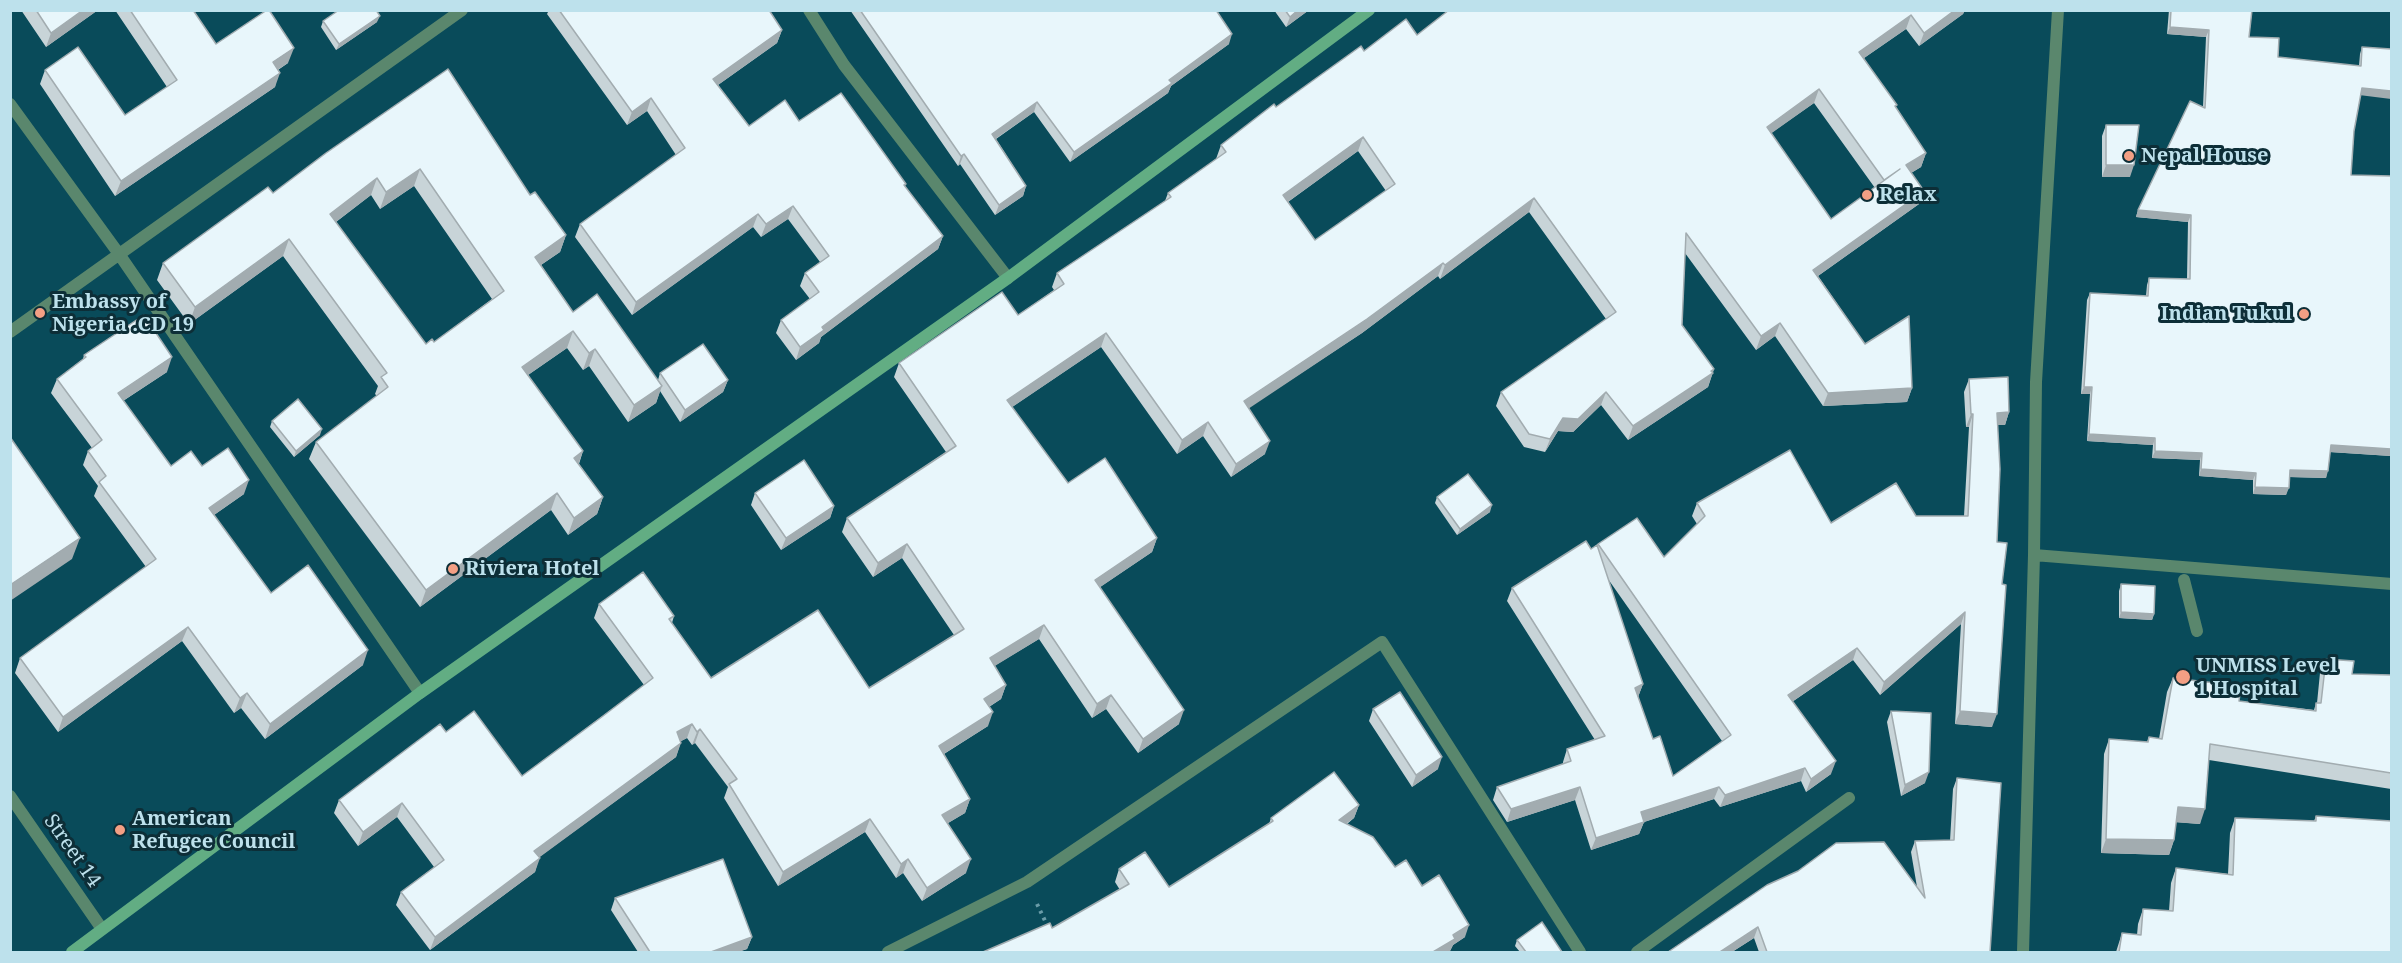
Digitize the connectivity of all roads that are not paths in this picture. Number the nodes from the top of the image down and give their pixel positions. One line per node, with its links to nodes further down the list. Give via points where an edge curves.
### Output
1 (462, 10): 6 (street)
2 (809, 10): 7 (street, via 844,65)
3 (1369, 10): 7 (street)
4 (2058, 10): 9 (street, via 2036,382)
5 (10, 104): 6 (street)
6 (119, 254): 8 (street); 13 (street)
7 (1008, 278): 13 (street)
8 (10, 332)
9 (2034, 555): 11 (street); 21 (street)
10 (2184, 580): 12 (street)
11 (2391, 584)
12 (2197, 631)
13 (420, 693): 16 (street)
14 (10, 796): 16 (street, Street 14)
15 (1849, 798): 20 (street)
16 (102, 929): 17 (street)
17 (72, 952)
18 (888, 952): 19 (street, via 1027,882 1382,642)
19 (1580, 952)
20 (1636, 952)
21 (2023, 952)

